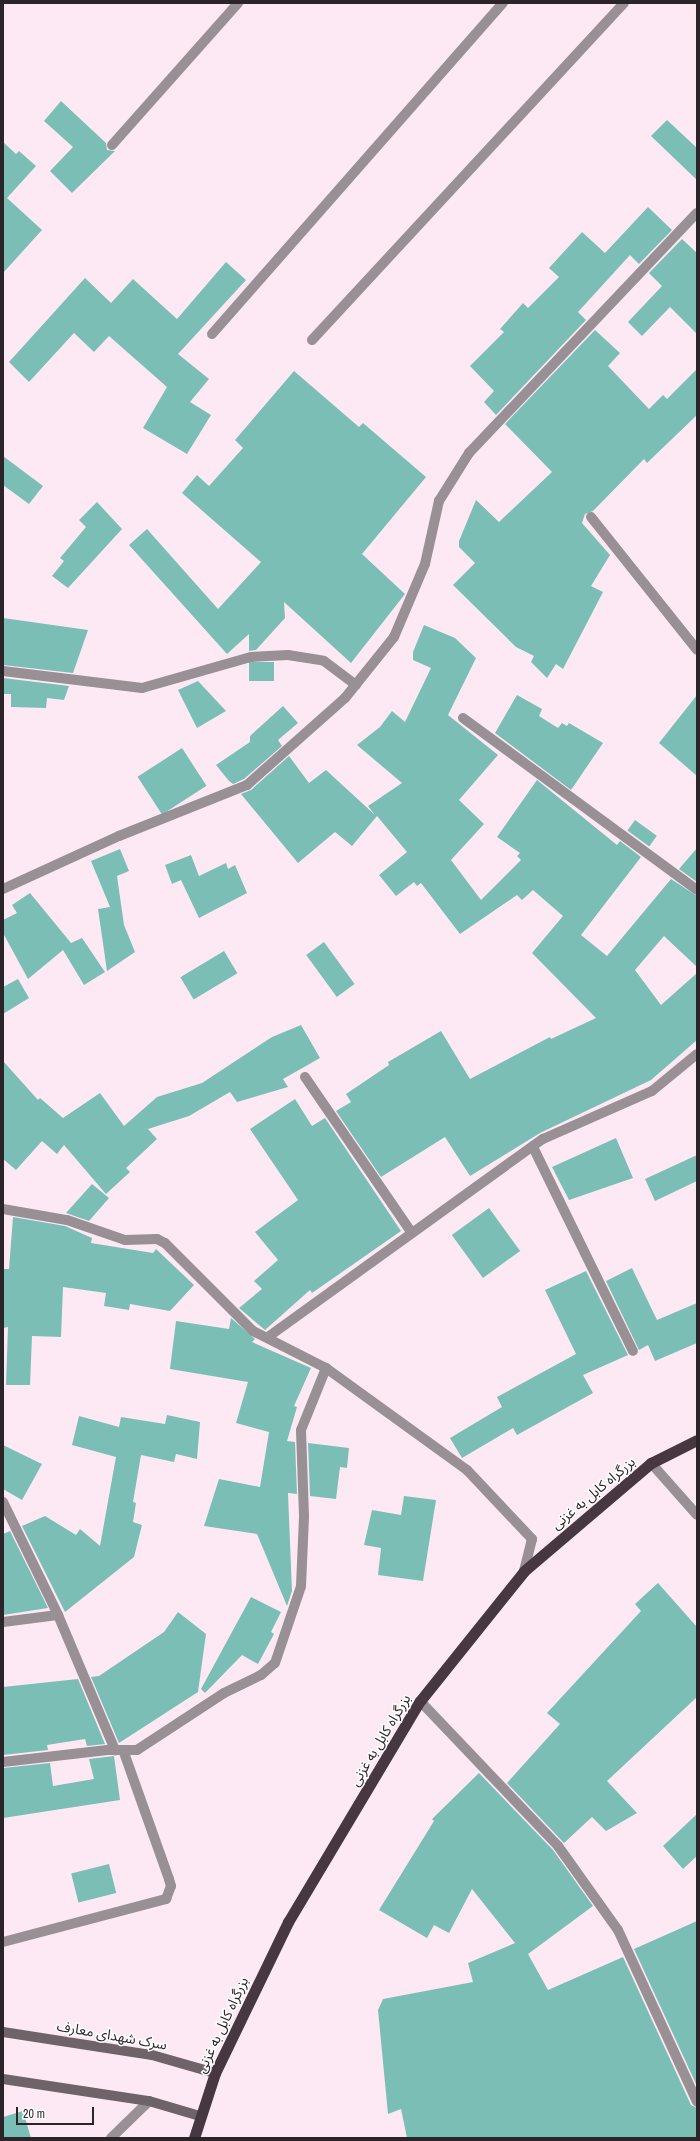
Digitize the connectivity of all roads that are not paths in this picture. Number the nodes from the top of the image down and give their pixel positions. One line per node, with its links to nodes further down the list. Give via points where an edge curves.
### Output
1 (238, 3): 4 (street)
2 (503, 3): 6 (street)
3 (624, 3): 7 (street)
4 (112, 145)
5 (697, 213): 11 (street, via 469,454 439,501 425,564 394,637)
6 (212, 334)
7 (312, 340)
8 (591, 517): 9 (street)
9 (697, 650)
10 (3, 671): 11 (street, via 142,688 250,657 288,655 324,661)
11 (356, 684): 13 (street, via 345,698 247,784 119,836)
12 (463, 718): 14 (street)
13 (3, 889)
14 (697, 890)
15 (697, 1054): 17 (street, via 652,1091 543,1139)
16 (305, 1077): 19 (street)
17 (533, 1147): 19 (street); 21 (street)
18 (3, 1208): 20 (street, via 67,1220 125,1240 158,1239 253,1331)
19 (412, 1233): 20 (street)
20 (268, 1337): 22 (street)
21 (633, 1351)
22 (326, 1368): 27 (street, via 467,1470 532,1539); 31 (street, via 301,1430 304,1516 301,1586 275,1663 261,1675 224,1693 137,1750)
23 (697, 1440): 24 (highway, بزرگراه کابل به غزنی)
24 (651, 1463): 26 (street); 27 (highway, بزرگراه کابل به غزنی)
25 (3, 1502): 28 (street)
26 (697, 1515)
27 (524, 1571): 30 (highway, بزرگراه کابل به غزنی)
28 (58, 1615): 29 (street); 31 (street)
29 (3, 1622)
30 (420, 1701): 35 (highway, بزرگراه کابل به غزنی, via 288,1922); 38 (street, via 558,1846 618,1930)
31 (119, 1750): 32 (street); 33 (street, via 171,1886 166,1899)
32 (3, 1762)
33 (3, 1942)
34 (3, 2032): 35 (main road, سرک شهدای معارف, via 152,2054)
35 (215, 2073): 39 (highway, بزرگراه کابل به غزنی)
36 (3, 2079): 37 (main road)
37 (149, 2101): 39 (main road); 40 (street)
38 (697, 2102)
39 (200, 2116): 41 (highway, بزرگراه کابل به غزنی)
40 (111, 2138)
41 (194, 2138)

